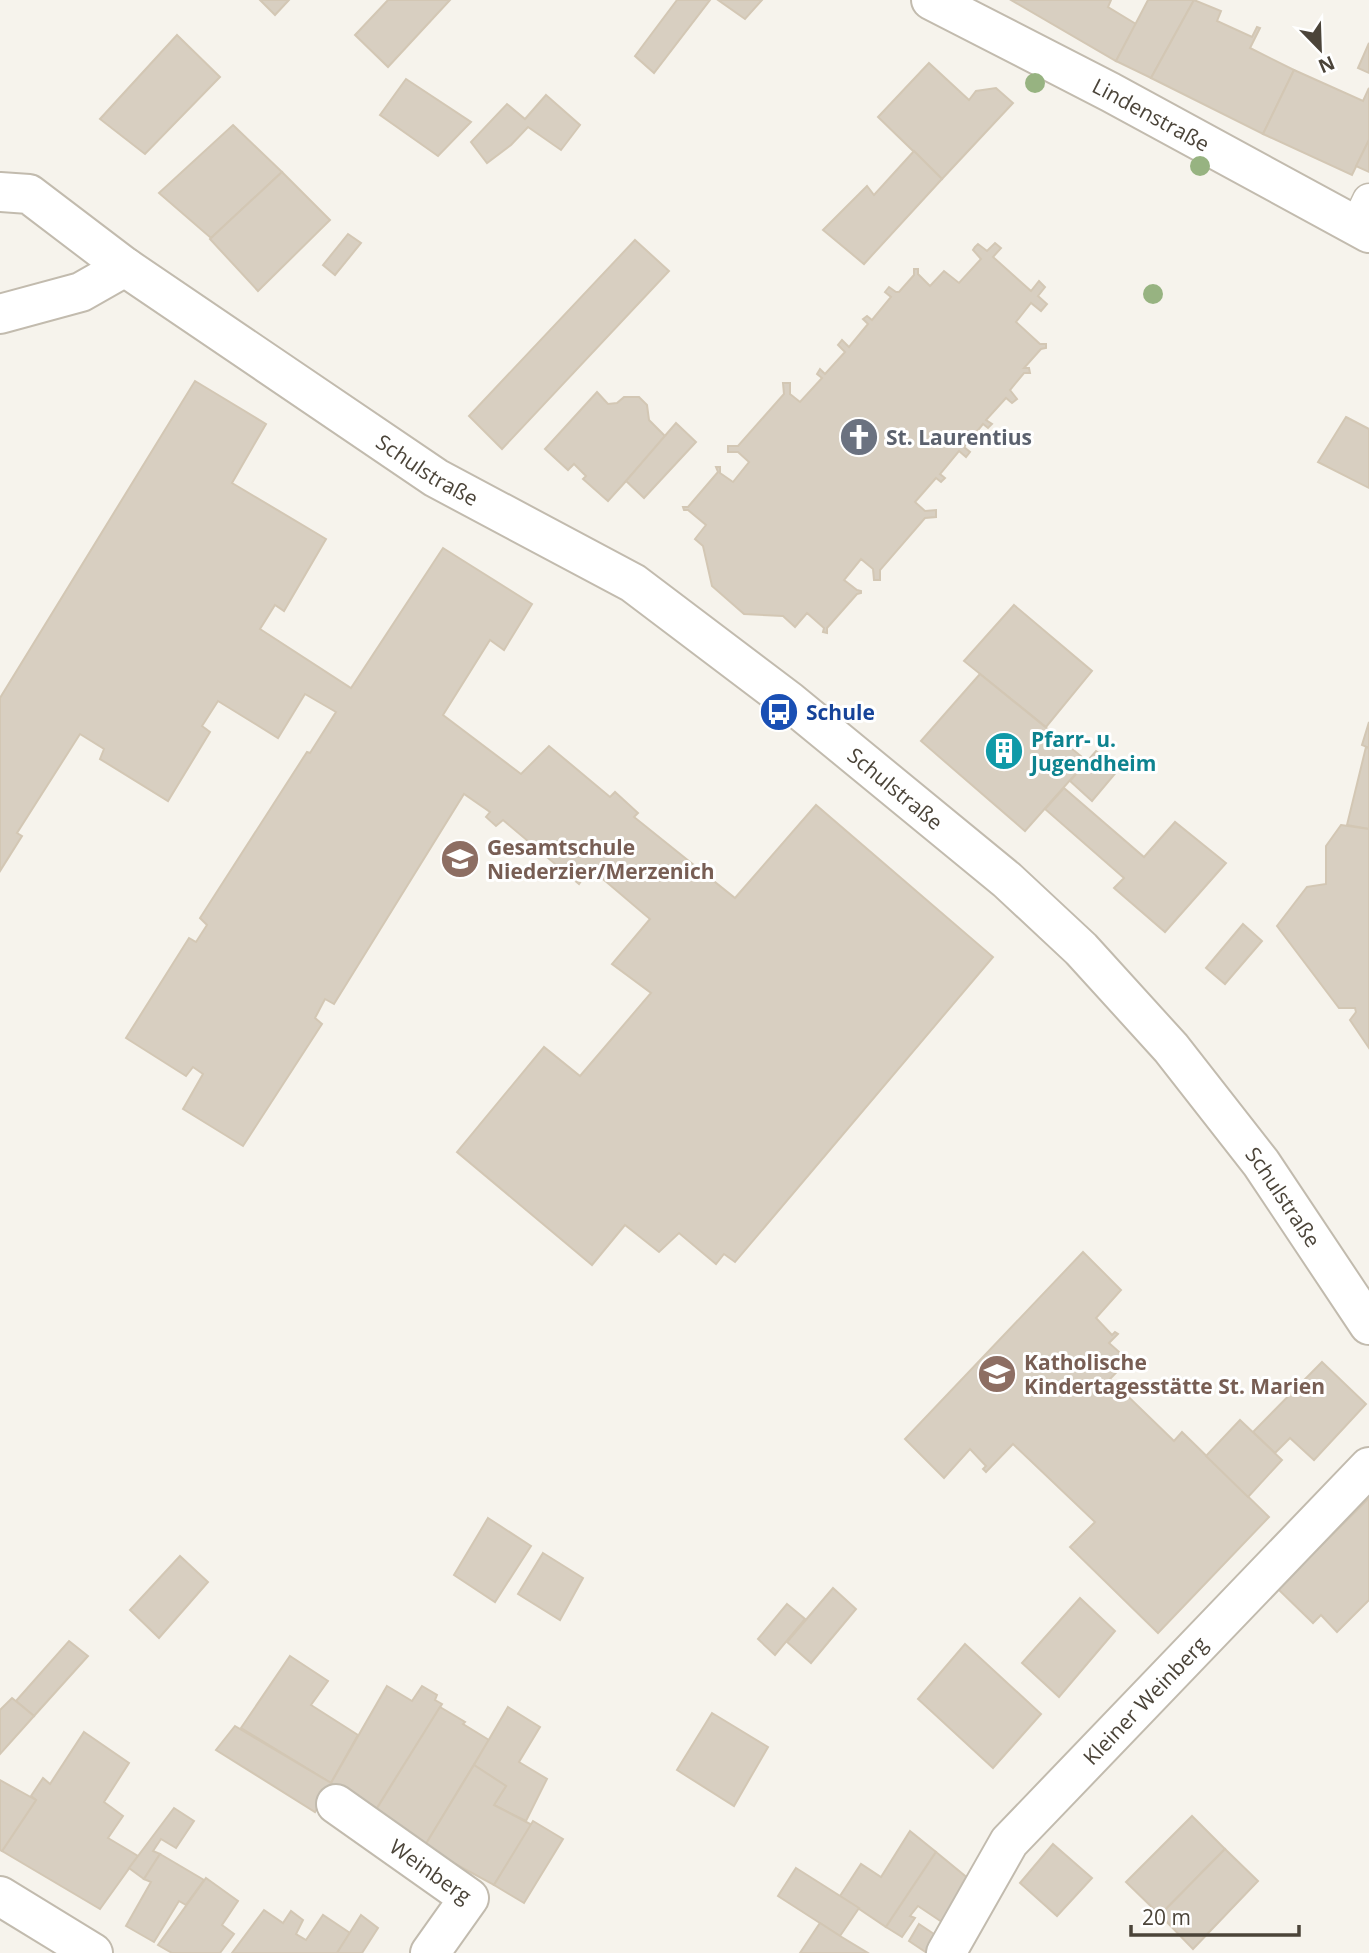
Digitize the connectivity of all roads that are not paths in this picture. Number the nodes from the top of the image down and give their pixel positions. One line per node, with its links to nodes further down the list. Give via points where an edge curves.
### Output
1 (931, 0): 3 (street, Lindenstraße)
2 (0, 192): 4 (street, Schulstraße, via 29,194)
3 (1365, 220)
4 (125, 267): 5 (street, via 81,292); 6 (street, Schulstraße, via 436,478 633,583 789,701 1007,880 1081,949 1171,1048 1261,1163)
5 (0, 314)
6 (1369, 1325)
7 (1369, 1467): 12 (street, Kleiner Weinberg, via 1009,1842)
8 (336, 1804): 11 (street, Weinberg, via 469,1898)
9 (0, 1896): 10 (street)
10 (93, 1953)
11 (430, 1953)
12 (946, 1953)

